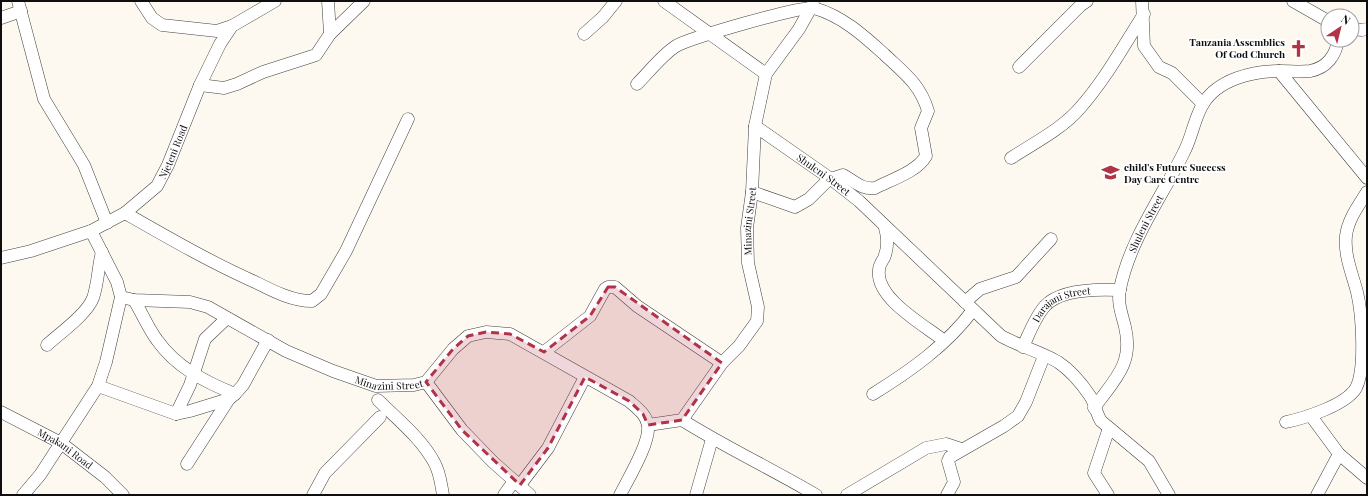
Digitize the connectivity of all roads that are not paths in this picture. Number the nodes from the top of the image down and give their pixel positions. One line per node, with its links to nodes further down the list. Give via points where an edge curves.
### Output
1 (141, 1): 15 (street, via 152,18 162,24 217,31)
2 (275, 1): 15 (street, Njeteni Road)
3 (328, 1): 16 (street)
4 (364, 1): 16 (street)
5 (616, 1): 17 (street, via 603,18)
6 (1087, 1): 20 (street)
7 (1142, 1): 12 (street)
8 (1293, 1): 13 (street)
9 (667, 2): 18 (street)
10 (813, 4): 18 (street); 22 (street, Minazini Street, via 799,29); 29 (street, via 860,32 921,91 928,111 922,128 926,152 924,161 875,188 863,187 844,175)
11 (19, 6): 14 (street); 34 (street, via 44,99 84,165)
12 (1144, 14): 25 (street, via 1144,46 1160,67 1172,74); 28 (street, via 1080,108 1063,124)
13 (1320, 17)
14 (1, 18)
15 (232, 26): 24 (street, Njeteni Road)
16 (330, 34): 24 (street, via 319,51 311,57 224,88)
17 (584, 34)
18 (710, 34): 22 (street); 23 (street, via 674,47)
19 (1337, 48): 21 (street, Shuleni Street, via 1337,52 1321,68 1310,71)
20 (1019, 67)
21 (1279, 71): 25 (street, Shuleni Street, via 1260,72 1234,79 1216,90); 30 (street)
22 (766, 74): 27 (street, Minazini Street)
23 (637, 84)
24 (200, 85): 33 (street, Njeteni Road, via 157,186)
25 (1203, 104): 40 (street, Shuleni Street, via 1185,151 1129,257)
26 (408, 119): 33 (street, via 346,251 321,294 312,301 302,301 243,277)
27 (755, 126): 29 (street, Shuleni Street); 31 (street, Minazini Street)
28 (1011, 158)
29 (830, 178): 31 (street, via 809,199 795,207); 35 (street, Shuleni Street)
30 (1367, 178)
31 (752, 192): 52 (street, Minazini Street, via 747,228 748,263 758,307 757,321 739,346)
32 (1367, 192): 45 (street, via 1350,221 1346,236 1347,258)
33 (125, 213): 34 (street, Njeteni Road)
34 (107, 223): 36 (street, Njeteni Road)
35 (885, 228): 43 (street, Shuleni Street); 47 (street, via 888,239 879,270 881,285 891,300)
36 (91, 231): 38 (street); 39 (street, Njeteni Road, via 32,251)
37 (1051, 239): 43 (street, via 1016,277 980,289)
38 (102, 252): 41 (street, via 117,282); 48 (street, via 94,297 89,306)
39 (1, 258)
40 (1120, 290): 49 (street, Darajani Street, via 1096,288 1052,300 1041,311); 60 (street, Shuleni Street, via 1120,309 1129,343 1127,357 1120,372)
41 (121, 297): 42 (street, Minazini Street); 56 (street)
42 (134, 300): 44 (street, Minazini Street, via 190,302 208,307); 53 (street, via 157,340 179,363)
43 (969, 306): 47 (street, via 964,322); 49 (street, Shuleni Street, via 1001,336)
44 (227, 318): 46 (street, Minazini Street); 53 (street, via 205,339)
45 (1365, 329): 63 (street, via 1356,388 1346,399)
46 (268, 340): 55 (street, Minazini Street, via 286,351 376,386 414,385); 58 (street, via 243,385)
47 (943, 340): 57 (street, via 912,369)
48 (47, 345)
49 (1023, 348): 51 (street, Shuleni Street)
50 (544, 352): 52 (street, via 590,316 605,289 615,287 637,306); 54 (street, Minazini Street); 55 (street, Minazini Street, via 510,334 486,332 468,336 453,349)
51 (1044, 356): 60 (street, Shuleni Street, via 1057,362 1073,376 1092,397); 71 (street, via 1018,416)
52 (722, 363): 65 (street, Minazini Street)
53 (193, 373): 58 (street); 62 (street)
54 (585, 378): 67 (street, Minazini Street, via 629,402 643,414); 75 (street, via 548,448)
55 (426, 382): 75 (street, via 462,430)
56 (98, 386): 62 (street); 70 (street)
57 (873, 394)
58 (232, 397): 62 (street); 73 (street)
59 (378, 400): 80 (street, via 410,431 434,462)
60 (1094, 408): 68 (street, Shuleni Street, via 1101,421)
61 (1, 412): 70 (street, Mpakani Road)
62 (176, 414)
63 (1311, 416): 66 (street); 72 (street)
64 (380, 417): 79 (street, via 325,473)
65 (682, 420): 67 (street); 69 (street)
66 (1286, 422)
67 (648, 425): 83 (street, via 648,435)
68 (1109, 428): 76 (street, Shuleni Street, via 1149,461 1158,474); 88 (street, via 1094,473)
69 (712, 439): 84 (street); 85 (street, via 772,469)
70 (61, 443): 77 (street); 78 (street, Mpakani Road, via 105,477)
71 (961, 450): 86 (street, via 946,444 926,448); 87 (street, via 953,453 948,461 954,482)
72 (1339, 454): 74 (street); 89 (street)
73 (187, 464)
74 (1367, 478)
75 (517, 483): 81 (street); 82 (street)
76 (1166, 494)
77 (23, 495)
78 (123, 495)
79 (313, 495)
80 (443, 495)
81 (504, 495)
82 (530, 495)
83 (620, 495)
84 (696, 495)
85 (816, 495)
86 (847, 495)
87 (947, 495)
88 (1108, 495)
89 (1317, 495)

